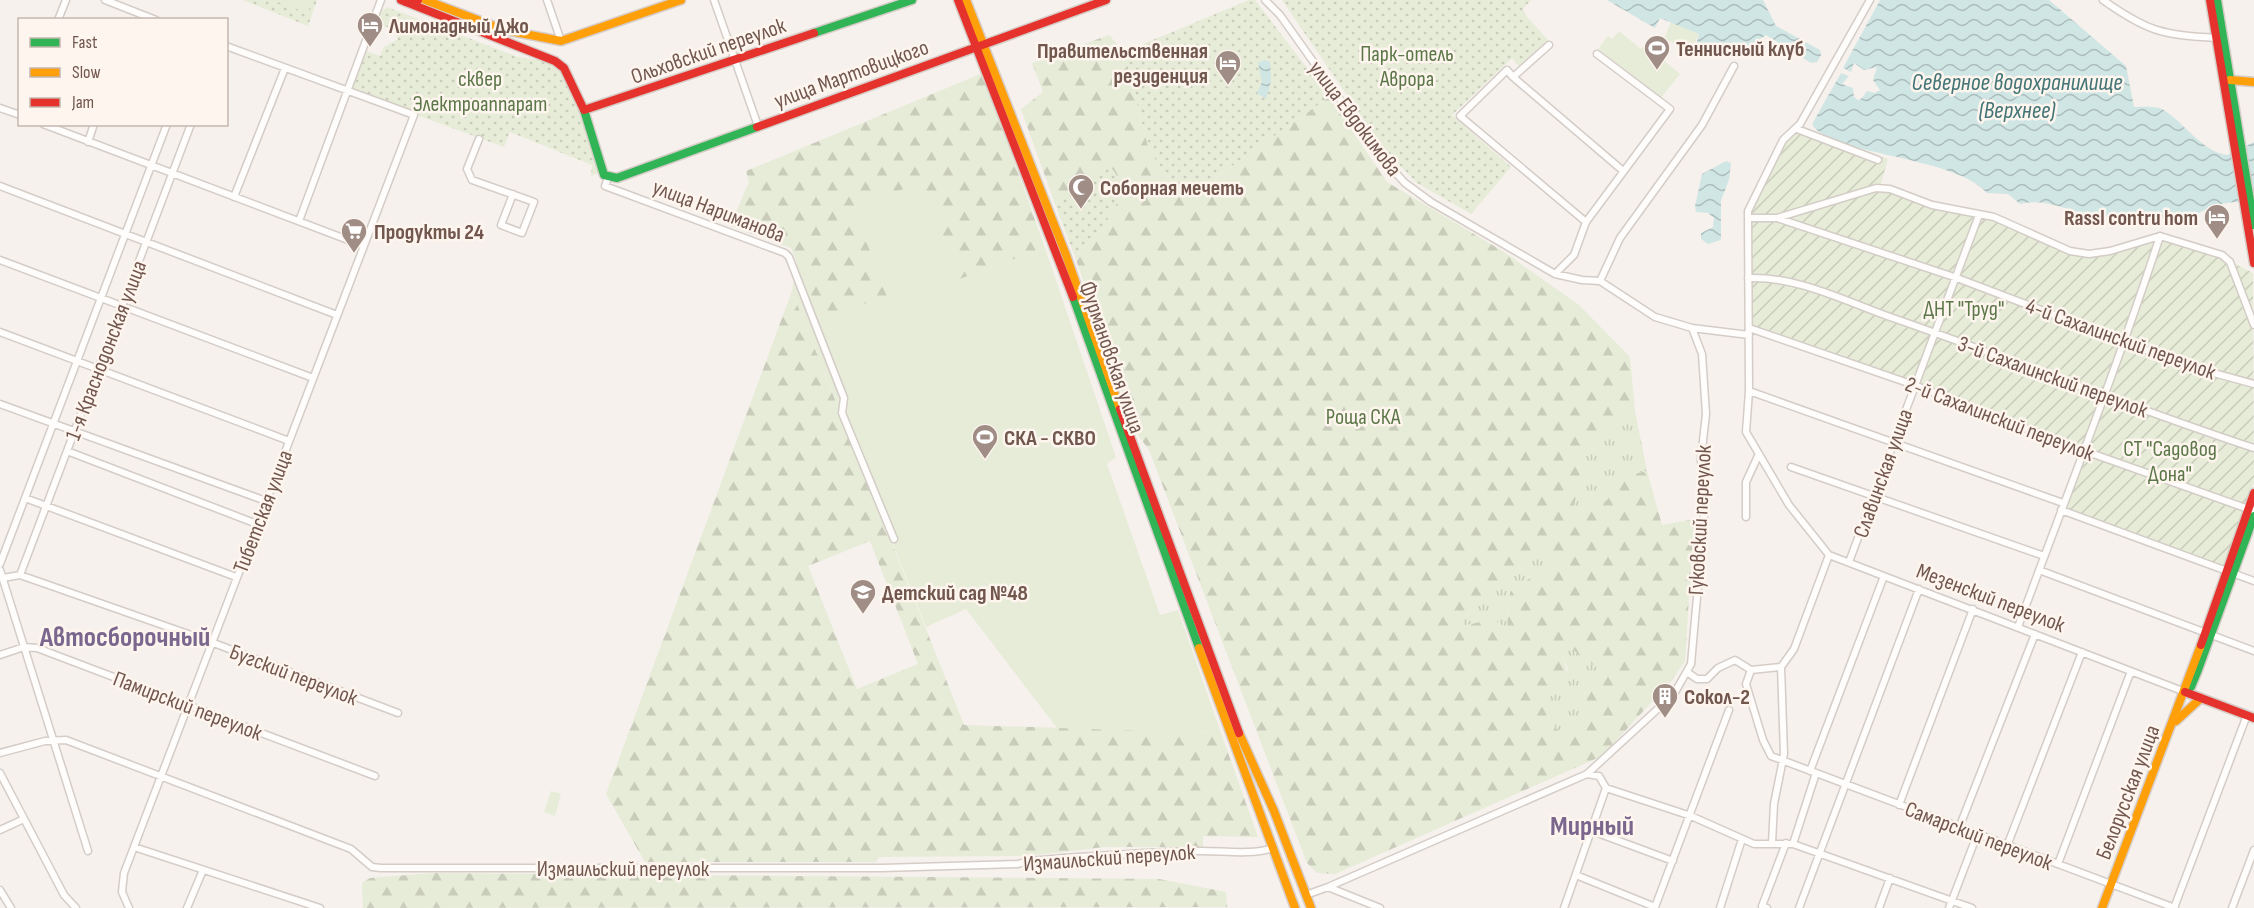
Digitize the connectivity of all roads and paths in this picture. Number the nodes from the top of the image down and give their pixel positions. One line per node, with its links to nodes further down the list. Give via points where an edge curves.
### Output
1 (66, 0): 21 (street)
2 (105, 0): 20 (street)
3 (381, 0): 36 (street)
4 (418, 0): 18 (main road)
5 (425, 0): 19 (main road)
6 (547, 0): 25 (street)
7 (681, 0): 25 (main road)
8 (714, 0): 30 (street)
9 (912, 0): 30 (main road, Ольховский переулок)
10 (958, 0): 26 (main road, Фурмановская улица)
11 (966, 0): 26 (main road, Фурмановская улица)
12 (1106, 0): 26 (main road, улица Мартовицкого)
13 (1265, 0): 69 (street, улица Евдокимова, via 1405,183)
14 (1870, 0): 46 (street)
15 (2103, 0): 24 (street, via 2142,27 2157,32)
16 (2211, 0): 24 (main road)
17 (2217, 0): 34 (main road)
18 (404, 1): 38 (main road, улица Нариманова, via 542,54 564,68)
19 (444, 4): 25 (main road, via 521,35)
20 (137, 12): 22 (street); 23 (street)
21 (59, 18)
22 (136, 18)
23 (151, 18)
24 (2217, 38): 39 (main road)
25 (561, 41)
26 (978, 45): 45 (main road, улица Мартовицкого); 141 (main road, Фурмановская улица, via 1066,255)
27 (1549, 45): 33 (street)
28 (228, 47): 32 (street)
29 (1597, 54): 51 (street, via 1670,109)
30 (735, 60): 38 (main road, Ольховский переулок); 45 (street)
31 (1734, 66): 72 (street, via 1702,125 1620,238)
32 (285, 68): 36 (street); 56 (street)
33 (1513, 77): 51 (street); 61 (street, via 1507,70 1460,116)
34 (2230, 80): 35 (main road); 39 (main road)
35 (2254, 82)
36 (347, 91): 60 (street); 66 (street, Тибетская улица, via 414,115)
37 (0, 108): 40 (street)
38 (584, 110): 53 (main road, улица Нариманова)
39 (2232, 110): 62 (main road); 68 (main road)
40 (18, 114)
41 (48, 126): 48 (street)
42 (93, 126): 48 (street)
43 (166, 126): 50 (street)
44 (190, 126): 52 (street, 1-я Краснодонская улица)
45 (758, 126): 53 (main road, улица Мартовицкого)
46 (1797, 129): 49 (street); 58 (street, via 1783,140 1748,211)
47 (478, 139): 55 (street, via 467,169 472,180)
48 (88, 142): 50 (street)
49 (1878, 160)
50 (151, 166): 52 (street); 63 (street)
51 (1622, 170): 61 (street)
52 (172, 174): 56 (street); 65 (street, 1-я Краснодонская улица)
53 (608, 178): 108 (street, улица Нариманова, via 605,186 789,257 844,398 842,413)
54 (0, 186): 63 (street)
55 (513, 195): 55 (street, via 534,202 522,232 501,225)
56 (234, 197): 60 (street)
57 (1979, 215): 59 (street, via 1876,188); 64 (street, via 2004,221 2060,248 2089,254); 71 (street, Славинская улица)
58 (1749, 218): 59 (street, 4-й Сахалинский переулок); 70 (street)
59 (1777, 218): 71 (street, 4-й Сахалинский переулок)
60 (299, 221): 66 (street)
61 (1586, 222): 69 (street, via 1574,255)
62 (2254, 225)
63 (125, 234): 65 (street); 73 (street)
64 (2160, 237): 76 (street, via 2222,255 2230,262); 81 (street)
65 (146, 242): 74 (street, 1-я Краснодонская улица); 75 (street)
66 (364, 246): 75 (street, Тибетская улица)
67 (0, 260): 73 (street)
68 (2254, 262)
69 (1555, 274): 72 (street, улица Евдокимова)
70 (1748, 278): 78 (street); 80 (street, 3-й Сахалинский переулок, via 1783,279)
71 (1957, 278): 80 (street, Славинская улица); 81 (street, 4-й Сахалинский переулок)
72 (1600, 281): 77 (street, улица Евдокимова, via 1655,317)
73 (101, 298): 74 (street); 82 (street)
74 (122, 306): 83 (street, 1-я Краснодонская улица); 84 (street)
75 (338, 315): 84 (street, Тибетская улица)
76 (2254, 325)
77 (1692, 328): 78 (street, улица Евдокимова); 134 (street, Гуковский переулок, via 1702,354 1706,414 1701,458 1704,519 1691,664)
78 (1749, 331): 86 (street, 2-й Сахалинский переулок); 87 (street)
79 (0, 332): 82 (street)
80 (1935, 332): 86 (street, Славинская улица); 88 (street, 3-й Сахалинский переулок)
81 (2126, 342): 85 (street, 4-й Сахалинский переулок, via 2188,366); 88 (street)
82 (77, 360): 83 (street); 90 (street)
83 (98, 369): 91 (street, 1-я Краснодонская улица); 92 (street)
84 (313, 378): 92 (street, Тибетская улица)
85 (2254, 384)
86 (1914, 385): 93 (street, Славинская улица); 95 (street, 2-й Сахалинский переулок)
87 (1749, 391): 93 (street); 97 (street, via 1746,432)
88 (2103, 395): 94 (street, 3-й Сахалинский переулок); 95 (street)
89 (0, 404): 90 (street)
90 (54, 423): 91 (street); 101 (street)
91 (75, 429): 96 (street, 1-я Краснодонская улица); 102 (street)
92 (289, 441): 102 (street, Тибетская улица)
93 (1893, 441): 100 (street, Славинская улица); 104 (street)
94 (2254, 448)
95 (2082, 450): 104 (street); 105 (street, 2-й Сахалинский переулок)
96 (67, 451): 103 (street, 1-я Краснодонская улица); 107 (street)
97 (1758, 456): 106 (street, via 1746,482); 109 (street, via 1789,505)
98 (1791, 466): 100 (street)
99 (2254, 493): 105 (main road, Белорусская улица)
100 (1874, 495): 110 (street); 111 (street, Славинская улица)
101 (25, 498): 103 (street); 112 (street)
102 (266, 501): 107 (street, Тибетская улица)
103 (46, 506): 116 (street, 1-я Краснодонская улица); 118 (street)
104 (2062, 507): 110 (street); 115 (street)
105 (2253, 512): 115 (main road, Белорусская улица)
106 (1746, 517)
107 (257, 524): 118 (street, Тибетская улица)
108 (894, 539)
109 (1829, 555): 111 (street, Мезенский переулок); 131 (street, Славинская улица, via 1794,650)
110 (2044, 556): 114 (street)
111 (1849, 562): 117 (street, Мезенский переулок)
112 (0, 564)
113 (0, 570): 119 (street)
114 (2039, 570): 123 (street); 125 (street)
115 (2231, 572): 120 (street); 125 (main road, Белорусская улица)
116 (20, 575): 119 (street); 126 (street, Бугский переулок)
117 (1884, 576): 121 (street, Мезенский переулок); 146 (street)
118 (236, 577): 126 (street, Тибетская улица)
119 (3, 578): 127 (street)
120 (2254, 581)
121 (1919, 589): 122 (street, Мезенский переулок); 151 (street)
122 (1973, 609): 123 (street, Мезенский переулок); 153 (street)
123 (2018, 627): 124 (street, Мезенский переулок)
124 (2035, 634): 129 (street, Мезенский переулок); 156 (street)
125 (2207, 634): 128 (street); 135 (main road, Белорусская улица)
126 (211, 642): 137 (street, Тибетская улица); 139 (street, Бугский переулок)
127 (24, 647): 130 (street); 137 (street, Памирский переулок, via 37,648); 143 (street)
128 (2254, 651)
129 (2082, 652): 133 (street, Мезенский переулок); 164 (street)
130 (0, 655)
131 (1781, 667): 132 (street); 145 (street)
132 (1751, 669): 134 (street, via 1735,660 1707,679 1697,679); 145 (street, via 1746,684 1763,740 1771,756)
133 (2131, 671): 135 (street, Мезенский переулок); 171 (street)
134 (1687, 672): 148 (street, via 1674,694)
135 (2185, 690): 136 (main road, Мезенский переулок); 142 (main road, Белорусская улица)
136 (2200, 698): 140 (main road, Мезенский переулок); 142 (main road)
137 (188, 705): 149 (street, Памирский переулок); 150 (street, Тибетская улица)
138 (1729, 710): 154 (street)
139 (398, 713)
140 (2251, 716): 197 (street)
141 (1232, 727): 161 (main road); 166 (main road)
142 (2170, 729): 175 (main road, Белорусская улица)
143 (54, 740): 144 (street, Измаильский переулок); 150 (street, Измаильский переулок, via 66,740); 168 (street)
144 (0, 753)
145 (1783, 763): 146 (street, Самарский переулок); 162 (street, via 1774,804)
146 (1813, 772): 151 (street, Самарский переулок); 163 (street)
147 (0, 773): 155 (street)
148 (1587, 774): 152 (street, via 1599,776); 176 (street)
149 (375, 776)
150 (160, 778): 165 (street, Тибетская улица); 166 (street, Измаильский переулок, via 351,849 372,867 381,868 882,868 1018,864 1104,854 1207,850 1255,853)
151 (1846, 784): 153 (street, Самарский переулок); 169 (street)
152 (1606, 788): 154 (street); 158 (street)
153 (1899, 805): 156 (street, Самарский переулок)
154 (1691, 816): 160 (street); 170 (street)
155 (24, 819): 157 (street); 183 (street, via 64,895)
156 (1959, 828): 159 (street, Самарский переулок)
157 (0, 830)
158 (1592, 831): 170 (street); 173 (street)
159 (1977, 835): 164 (street, Самарский переулок); 179 (street)
160 (1742, 839): 162 (street, via 1754,844); 191 (street)
161 (1286, 842): 166 (main road); 178 (main road)
162 (1772, 843): 163 (street)
163 (1789, 844): 169 (street); 181 (street)
164 (2007, 846): 171 (street, Самарский переулок)
165 (134, 847): 172 (street); 184 (street, Тибетская улица, via 122,883)
166 (1273, 848): 187 (main road)
167 (2254, 850): 198 (street)
168 (88, 851)
169 (1820, 852): 174 (street); 192 (street)
170 (1673, 861): 180 (street)
171 (2058, 864): 175 (street, Самарский переулок)
172 (203, 870): 185 (street); 186 (street)
173 (1576, 875): 180 (street); 190 (street)
174 (1890, 878): 179 (street); 193 (street)
175 (2111, 884): 196 (main road, Белорусская улица); 197 (street, Самарский переулок)
176 (1328, 887): 178 (street); 189 (street)
177 (0, 890): 182 (street)
178 (1306, 895): 188 (main road)
179 (1952, 900): 194 (street); 195 (street)
180 (1655, 907)
181 (1765, 907)
182 (11, 908)
183 (76, 908)
184 (129, 908)
185 (187, 908)
186 (320, 908)
187 (1295, 908)
188 (1311, 908)
189 (1380, 908)
190 (1564, 908)
191 (1720, 908)
192 (1799, 908)
193 (1879, 908)
194 (1949, 908)
195 (1972, 908)
196 (2102, 908)
197 (2175, 908)
198 (2232, 908)

